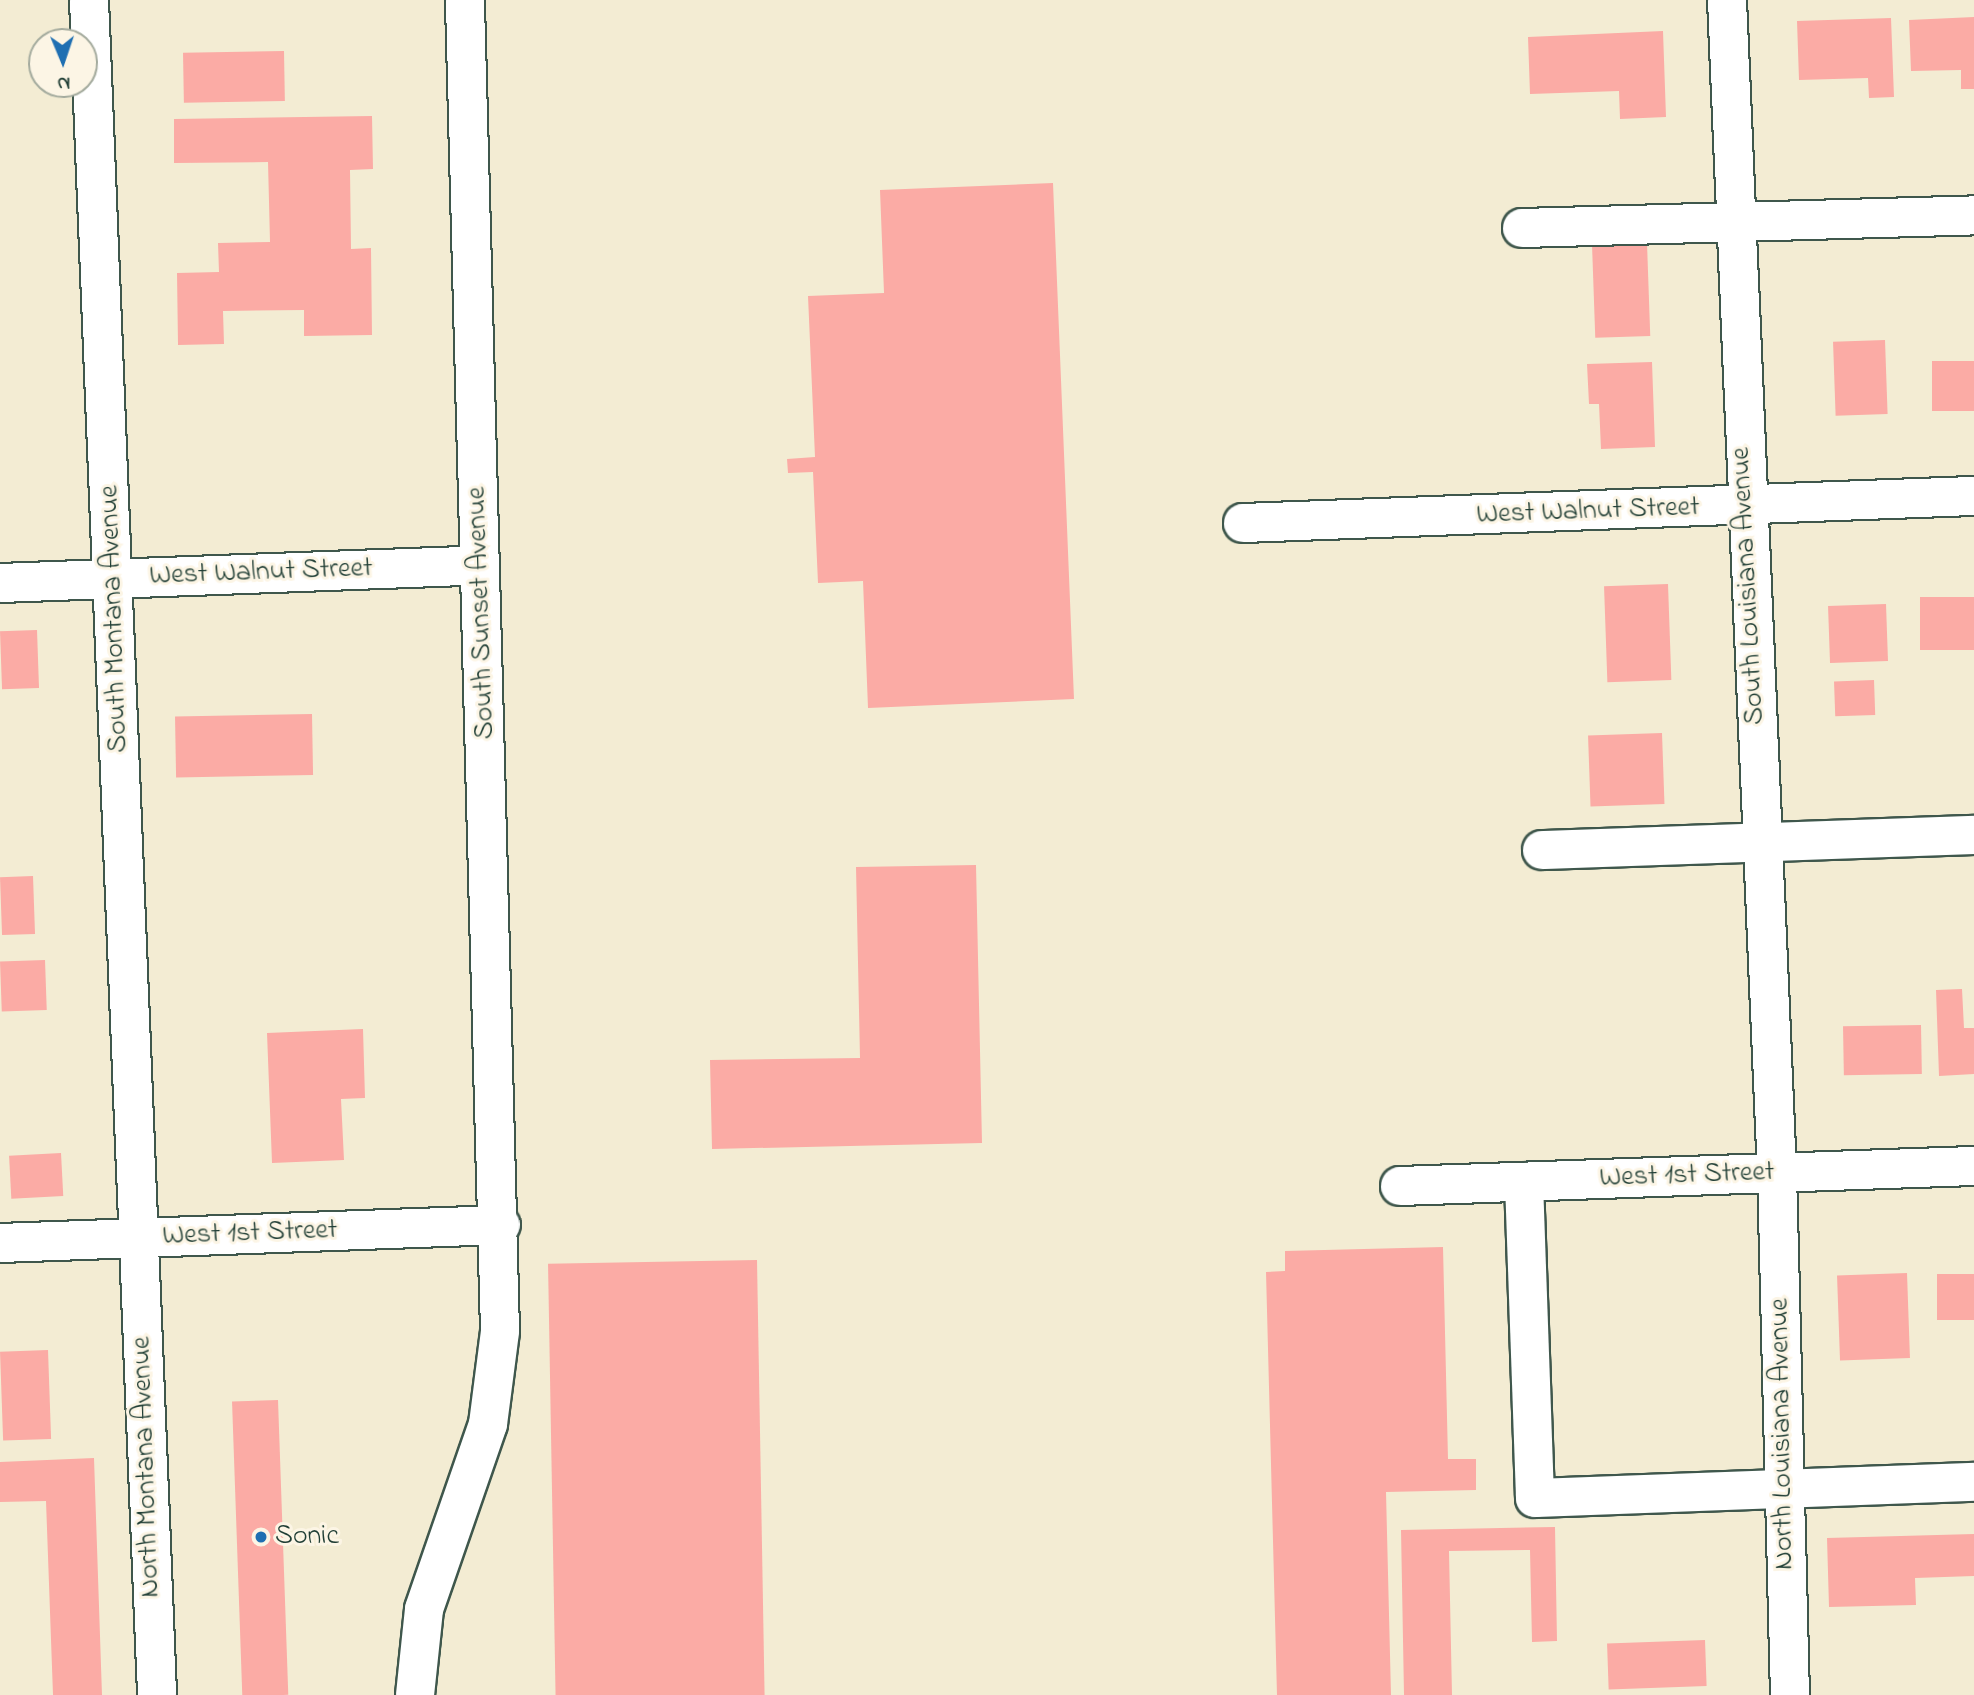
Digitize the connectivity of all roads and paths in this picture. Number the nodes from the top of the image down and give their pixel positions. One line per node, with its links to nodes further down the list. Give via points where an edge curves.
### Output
1 (89, 0): 11 (street, South Montana Avenue)
2 (465, 0): 10 (street, South Sunset Avenue)
3 (1727, 0): 5 (street, South Louisiana Avenue)
4 (1974, 215): 5 (street)
5 (1735, 226): 6 (street); 8 (street, South Louisiana Avenue)
6 (1522, 228)
7 (1974, 496): 8 (street, West Walnut Street)
8 (1744, 508): 9 (street, West Walnut Street); 14 (street, South Louisiana Avenue)
9 (1243, 523)
10 (480, 565): 11 (street, West Walnut Street); 20 (street, South Sunset Avenue)
11 (114, 579): 12 (street, West Walnut Street); 21 (street, South Montana Avenue)
12 (0, 583)
13 (1974, 835): 14 (street)
14 (1761, 843): 15 (street); 17 (street, South Louisiana Avenue)
15 (1542, 850)
16 (1974, 1166): 17 (street, West 1st Street)
17 (1777, 1172): 18 (street, West 1st Street); 24 (street, North Louisiana Avenue)
18 (1524, 1182): 19 (street, West 1st Street); 24 (street, via 1535,1498)
19 (1400, 1186)
20 (501, 1225): 21 (street, West 1st Street); 26 (street, South Sunset Avenue, via 496,1384 480,1453 435,1565 420,1627)
21 (138, 1238): 22 (street, West 1st Street); 25 (street, North Montana Avenue)
22 (0, 1243)
23 (1974, 1482): 24 (street)
24 (1784, 1490): 27 (street, North Louisiana Avenue)
25 (157, 1695)
26 (415, 1695)
27 (1790, 1695)

